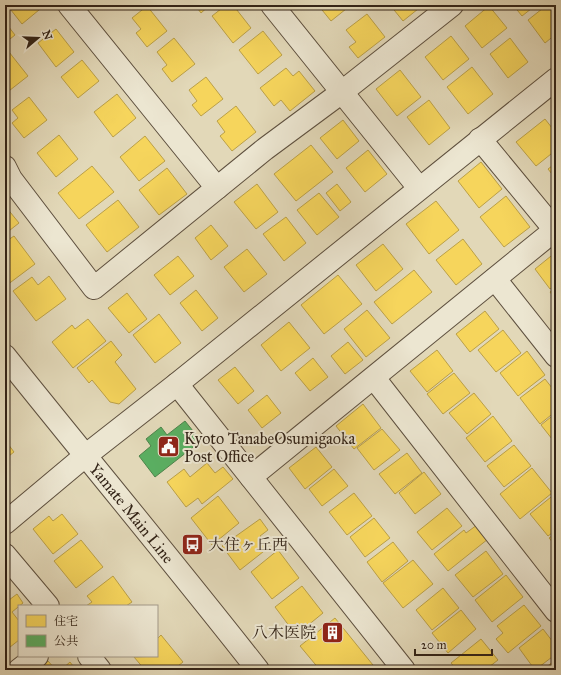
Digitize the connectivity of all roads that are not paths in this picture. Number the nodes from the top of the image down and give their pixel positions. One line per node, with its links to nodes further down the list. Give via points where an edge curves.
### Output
1 (69, 5): 8 (street)
2 (272, 5): 5 (street)
3 (452, 5): 5 (street)
4 (556, 79): 6 (street)
5 (342, 92): 8 (street, via 265,149); 9 (street)
6 (480, 139): 9 (street); 10 (street)
7 (5, 167): 8 (street, via 11,179 94,288)
8 (218, 188)
9 (419, 188): 15 (street)
10 (555, 229): 11 (street)
11 (495, 279): 13 (street); 14 (street)
12 (5, 356): 16 (street, Yamate Main Line)
13 (556, 356)
14 (374, 378): 17 (street); 21 (street)
15 (176, 384): 16 (street); 17 (street)
16 (85, 456): 18 (street); 26 (street, Yamate Main Line, via 192,585)
17 (251, 477): 27 (street)
18 (5, 523)
19 (5, 555): 20 (street)
20 (47, 605)
21 (556, 611)
22 (36, 657): 24 (street)
23 (89, 657): 25 (street)
24 (19, 670)
25 (100, 670)
26 (258, 670)
27 (404, 670)

